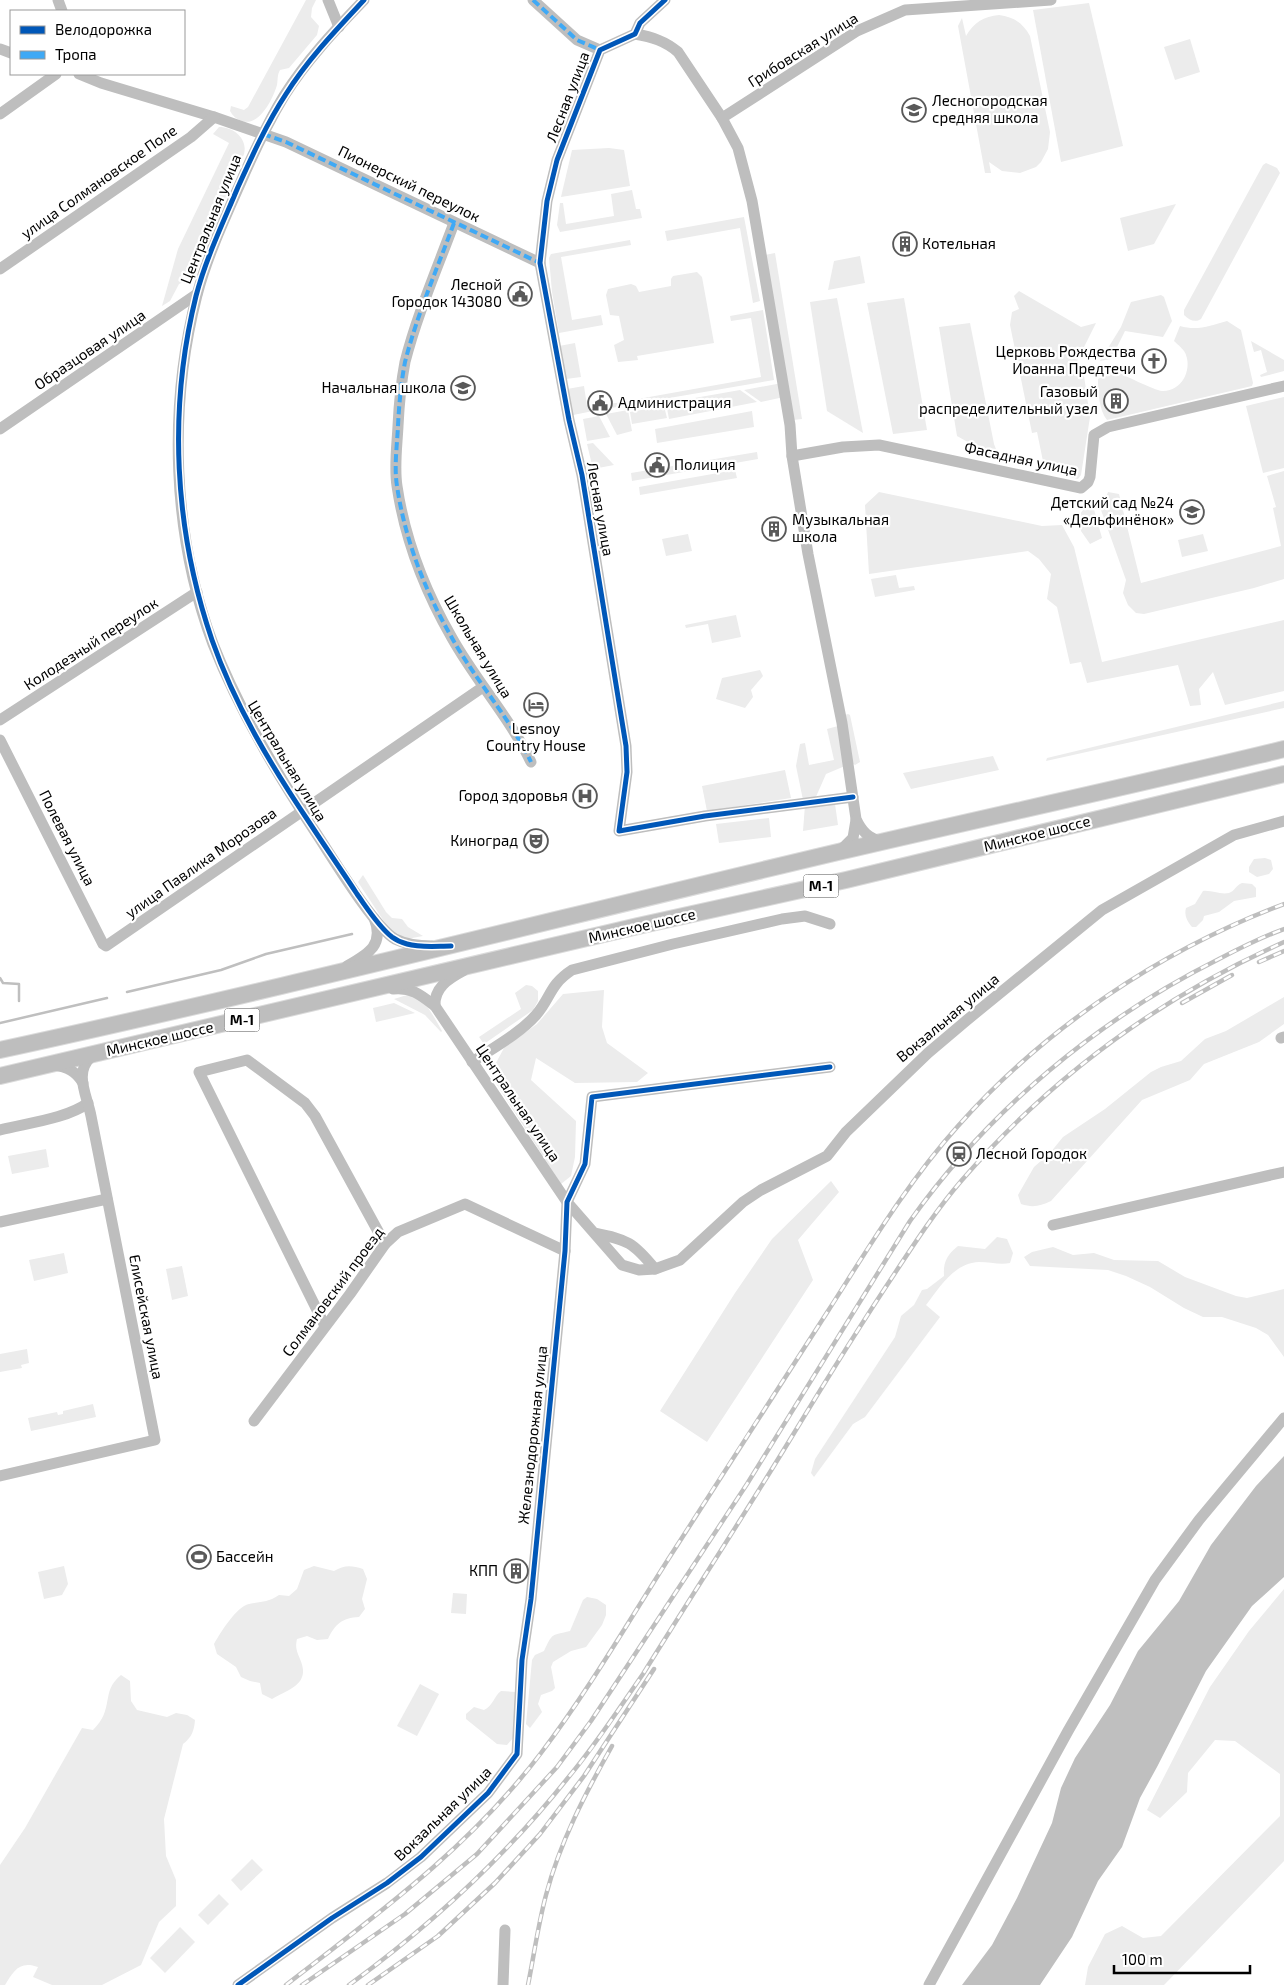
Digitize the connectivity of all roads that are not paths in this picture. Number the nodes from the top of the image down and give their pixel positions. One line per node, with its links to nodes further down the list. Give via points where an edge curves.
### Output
1 (328, 0): 6 (street)
2 (364, 0): 6 (street, Центральная улица)
3 (533, 0): 8 (street, via 577,40)
4 (665, 0): 7 (street, Лесная улица, via 640,23)
5 (1051, 0): 13 (street, Грибовская улица, via 905,10 857,31)
6 (339, 27): 14 (street, Центральная улица, via 303,68)
7 (635, 34): 8 (street, Лесная улица); 13 (street, via 652,37 678,52)
8 (600, 50): 16 (street, Лесная улица, via 557,160)
9 (55, 75): 11 (street)
10 (85, 75): 12 (street, улица Солмановское Поле, via 101,83)
11 (0, 114)
12 (214, 117): 14 (street, улица Солмановское Поле); 17 (street, улица Солмановское Поле, via 191,137)
13 (722, 118): 21 (street, via 738,148 752,201)
14 (263, 134): 15 (street, Пионерский переулок); 18 (street, Центральная улица, via 220,229)
15 (454, 223): 16 (street, Пионерский переулок); 23 (street, Школьная улица, via 406,360 399,410 397,478 420,573 452,639)
16 (540, 263): 29 (street, Лесная улица, via 582,475 626,746 627,772 619,831 705,816)
17 (0, 268)
18 (197, 294): 20 (street, Образцовая улица); 22 (street, Центральная улица, via 180,394 178,444 181,502)
19 (1284, 386): 21 (street, Фасадная улица, via 1100,430 1094,436 1090,477 1081,488 879,445 843,447)
20 (0, 429)
21 (792, 456): 29 (street, via 814,588 842,723)
22 (197, 592): 24 (street, Колодезный переулок); 30 (street, Центральная улица, via 234,696)
23 (483, 687): 27 (street, Школьная улица); 30 (street, улица Павлика Морозова)
24 (0, 720)
25 (0, 740): 37 (street, Полевая улица, via 103,944)
26 (1284, 749): 33 (highway, Минское шоссе / М-1)
27 (532, 762)
28 (1284, 774): 39 (highway, Минское шоссе / М-1, via 846,880)
29 (852, 798): 31 (street)
30 (301, 811): 35 (street, Центральная улица); 37 (street, улица Павлика Морозова)
31 (856, 819): 33 (street, via 867,836); 34 (street, via 853,838)
32 (1284, 821): 60 (street, Вокзальная улица, via 1234,835 1102,910 928,1053 846,1132 827,1156 761,1190 743,1202 680,1260)
33 (881, 842): 34 (highway, Минское шоссе / М-1)
34 (838, 852): 38 (highway, Минское шоссе / М-1)
35 (373, 916): 38 (street, Центральная улица, via 392,937 406,944); 40 (street, via 378,936 374,947)
36 (830, 924): 45 (street, via 805,916 782,919 572,970 553,987 537,1015)
37 (110, 945)
38 (451, 946): 40 (highway, Минское шоссе / М-1)
39 (479, 964): 41 (highway, Минское шоссе / М-1); 42 (street, via 445,982 437,991)
40 (336, 973): 43 (highway, Минское шоссе / М-1)
41 (357, 992): 42 (street, Центральная улица, via 404,988 417,991); 44 (highway, Минское шоссе / М-1)
42 (434, 1006): 45 (street, Центральная улица)
43 (0, 1050)
44 (92, 1056): 46 (highway, Минское шоссе / М-1); 49 (street, via 83,1065)
45 (472, 1062): 54 (street, Центральная улица)
46 (52, 1065): 48 (highway, Минское шоссе / М-1); 49 (street, via 68,1068)
47 (830, 1067): 54 (street, via 592,1097 585,1164)
48 (0, 1076)
49 (83, 1084): 50 (street, Елисейская улица)
50 (88, 1103): 51 (street, via 67,1114); 53 (street, Елисейская улица)
51 (0, 1130)
52 (1284, 1172): 56 (street)
53 (107, 1199): 55 (street); 64 (street, Елисейская улица, via 156,1440)
54 (567, 1202): 57 (street, Центральная улица); 59 (street, Железнодорожная улица)
55 (0, 1222)
56 (1054, 1224)
57 (594, 1233): 60 (street, via 632,1244); 60 (street, Центральная улица, via 622,1265 639,1270)
58 (385, 1244): 59 (street, Солмановский проезд, via 398,1232 465,1204); 61 (street, Солмановский проезд); 61 (street, via 305,1103 247,1060 199,1072)
59 (565, 1251): 65 (street, Железнодорожная улица)
60 (655, 1269)
61 (324, 1326): 63 (street, Солмановский проезд)
62 (1284, 1418): 69 (street, via 1194,1526 1155,1580)
63 (254, 1422)
64 (0, 1476)
65 (522, 1670): 67 (street, Вокзальная улица, via 517,1754 488,1793 421,1857)
66 (505, 1930): 68 (street)
67 (238, 1985)
68 (504, 1985)
69 (929, 1985)

